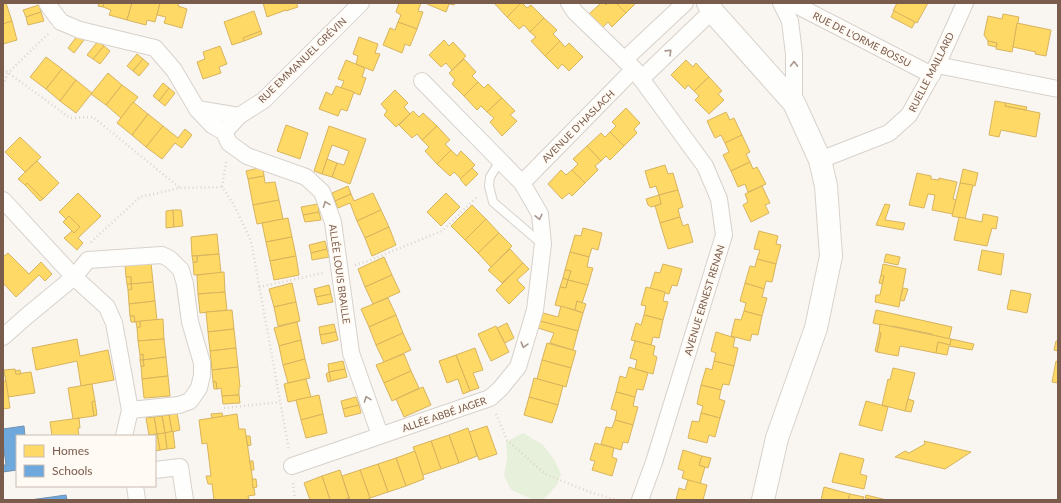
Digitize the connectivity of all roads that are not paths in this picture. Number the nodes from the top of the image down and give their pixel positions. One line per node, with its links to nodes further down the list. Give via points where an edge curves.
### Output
1 (47, 3): 14 (street, ALLÉE LOUIS BRAILLE, via 61,22 80,30 155,48 174,70)
2 (361, 3): 15 (street, RUE EMMANUEL GRÉVIN, via 264,100)
3 (569, 3): 9 (street, AVENUE ERNEST RENAN)
4 (685, 3): 9 (street, AVENUE D'HASLACH)
5 (781, 3): 13 (street, one-way to 5, via 794,47 790,21)
6 (792, 3): 10 (street, RUE DE L'ORME BOSSU)
7 (965, 3): 10 (street, RUELLE MAILLARD)
8 (710, 7): 9 (street, AVENUE D'HASLACH, one-way to 8); 13 (main road)
9 (633, 69): 19 (street, AVENUE D'HASLACH); 32 (street, AVENUE ERNEST RENAN, via 705,166 719,199 724,235)
10 (934, 70): 12 (street, RUE DE L'ORME BOSSU); 17 (street, RUELLE MAILLARD, via 909,115 889,133)
11 (422, 81): 18 (street, ALLÉE ABBÉ JAGER)
12 (1058, 89)
13 (794, 103): 17 (main road)
14 (197, 109): 15 (street); 16 (street, ALLÉE LOUIS BRAILLE)
15 (239, 116): 16 (street, RUE EMMANUEL GRÉVIN)
16 (226, 137): 26 (street, ALLÉE LOUIS BRAILLE, one-way to 16, via 351,353 333,222 322,192 306,177 247,156)
17 (820, 160): 33 (main road, via 826,186 831,256 816,328 777,438)
18 (500, 161): 19 (street, ALLÉE ABBÉ JAGER); 21 (lane, via 490,177 489,186 493,202)
19 (522, 183): 21 (street, ALLÉE ABBÉ JAGER, one-way to 21, via 540,214)
20 (3, 200): 22 (street)
21 (543, 244): 26 (street, ALLÉE ABBÉ JAGER, one-way to 26, via 535,310 518,367 500,389 490,398)
22 (74, 277): 23 (street); 24 (street, via 107,307 114,323); 24 (street, via 88,260 162,255 181,270 190,322 202,363 199,388 190,400 179,405)
23 (3, 337)
24 (130, 410): 25 (street)
25 (124, 435)
26 (380, 435): 27 (street, ALLÉE ABBÉ JAGER)
27 (292, 466)
28 (156, 470): 31 (street, via 180,467)
29 (135, 487): 30 (street)
30 (137, 500)
31 (185, 500)
32 (640, 500)
33 (763, 500)

